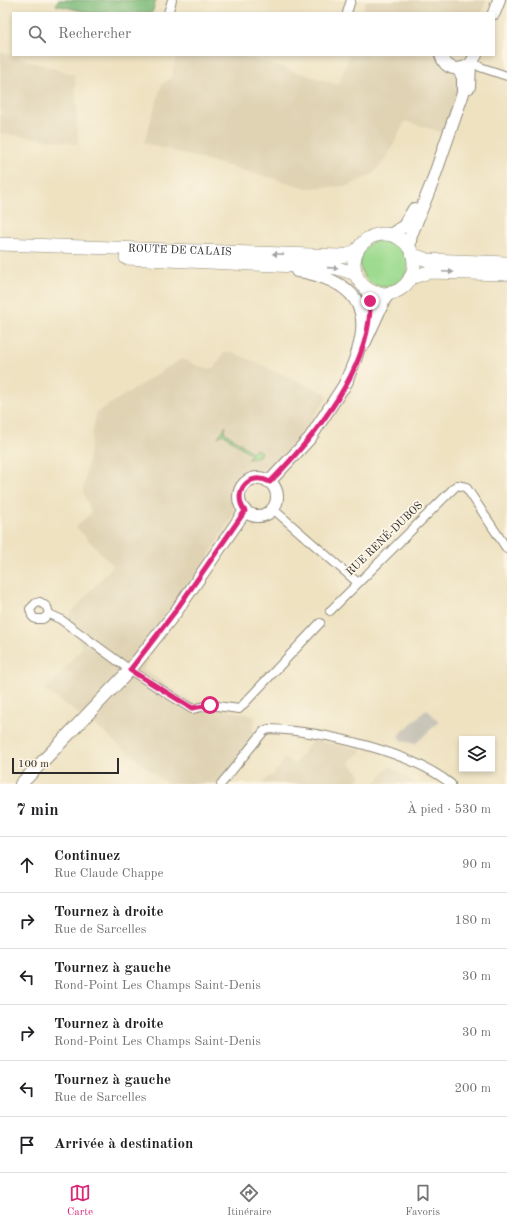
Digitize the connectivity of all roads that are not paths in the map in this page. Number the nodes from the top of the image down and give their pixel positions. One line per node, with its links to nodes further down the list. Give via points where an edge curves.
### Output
1 (172, 0): 5 (street)
2 (351, 0): 6 (street)
3 (493, 0): 7 (main road)
4 (499, 0): 8 (main road)
5 (168, 12)
6 (347, 12)
7 (488, 12)
8 (494, 12)
9 (442, 56): 11 (main road, via 448,66)
10 (473, 61): 11 (main road); 12 (street, via 480,67); 13 (main road, via 468,88)
11 (458, 69): 13 (main road, via 464,85)
12 (507, 76)
13 (449, 134): 14 (main road, via 407,223); 17 (main road, via 411,235)
14 (392, 234): 16 (main road, via 370,237); 17 (main road, via 403,240)
15 (0, 244): 16 (main road, ROUTE DE CALAIS, one-way to 15, via 340,256)
16 (357, 250): 21 (main road, via 354,260)
17 (411, 251): 20 (main road, via 428,260); 23 (main road, via 414,269)
18 (0, 253): 19 (main road, ROUTE DE CALAIS)
19 (231, 262): 21 (main road, ROUTE DE CALAIS, one-way to 21, via 337,268); 27 (main road, via 311,273 344,287 354,296 361,313 362,333)
20 (507, 263)
21 (356, 274): 24 (main road)
22 (507, 274): 23 (main road, one-way to 22, via 429,272)
23 (410, 278): 25 (main road, via 401,288)
24 (366, 288): 25 (main road); 26 (main road, via 370,296 370,305)
25 (389, 294): 26 (main road)
26 (365, 342): 27 (main road)
27 (343, 388): 28 (main road, via 310,438)
28 (270, 482): 29 (main road, via 276,492 276,504); 30 (main road, via 254,478 245,484 239,494)
29 (273, 509): 30 (main road, via 262,516); 32 (street)
30 (245, 511): 36 (main road, via 179,607)
31 (507, 549): 32 (street, RUE RENÉ-DUBOS, via 466,487 457,485)
32 (357, 582): 33 (street, RUE RENÉ-DUBOS)
33 (330, 611)
34 (49, 614): 36 (street, via 60,619)
35 (320, 623): 36 (street, via 239,709 210,705 192,708)
36 (130, 670): 37 (main road)
37 (21, 784)
38 (221, 784): 39 (street, via 264,731 269,729 341,740 405,758)
39 (451, 784)

